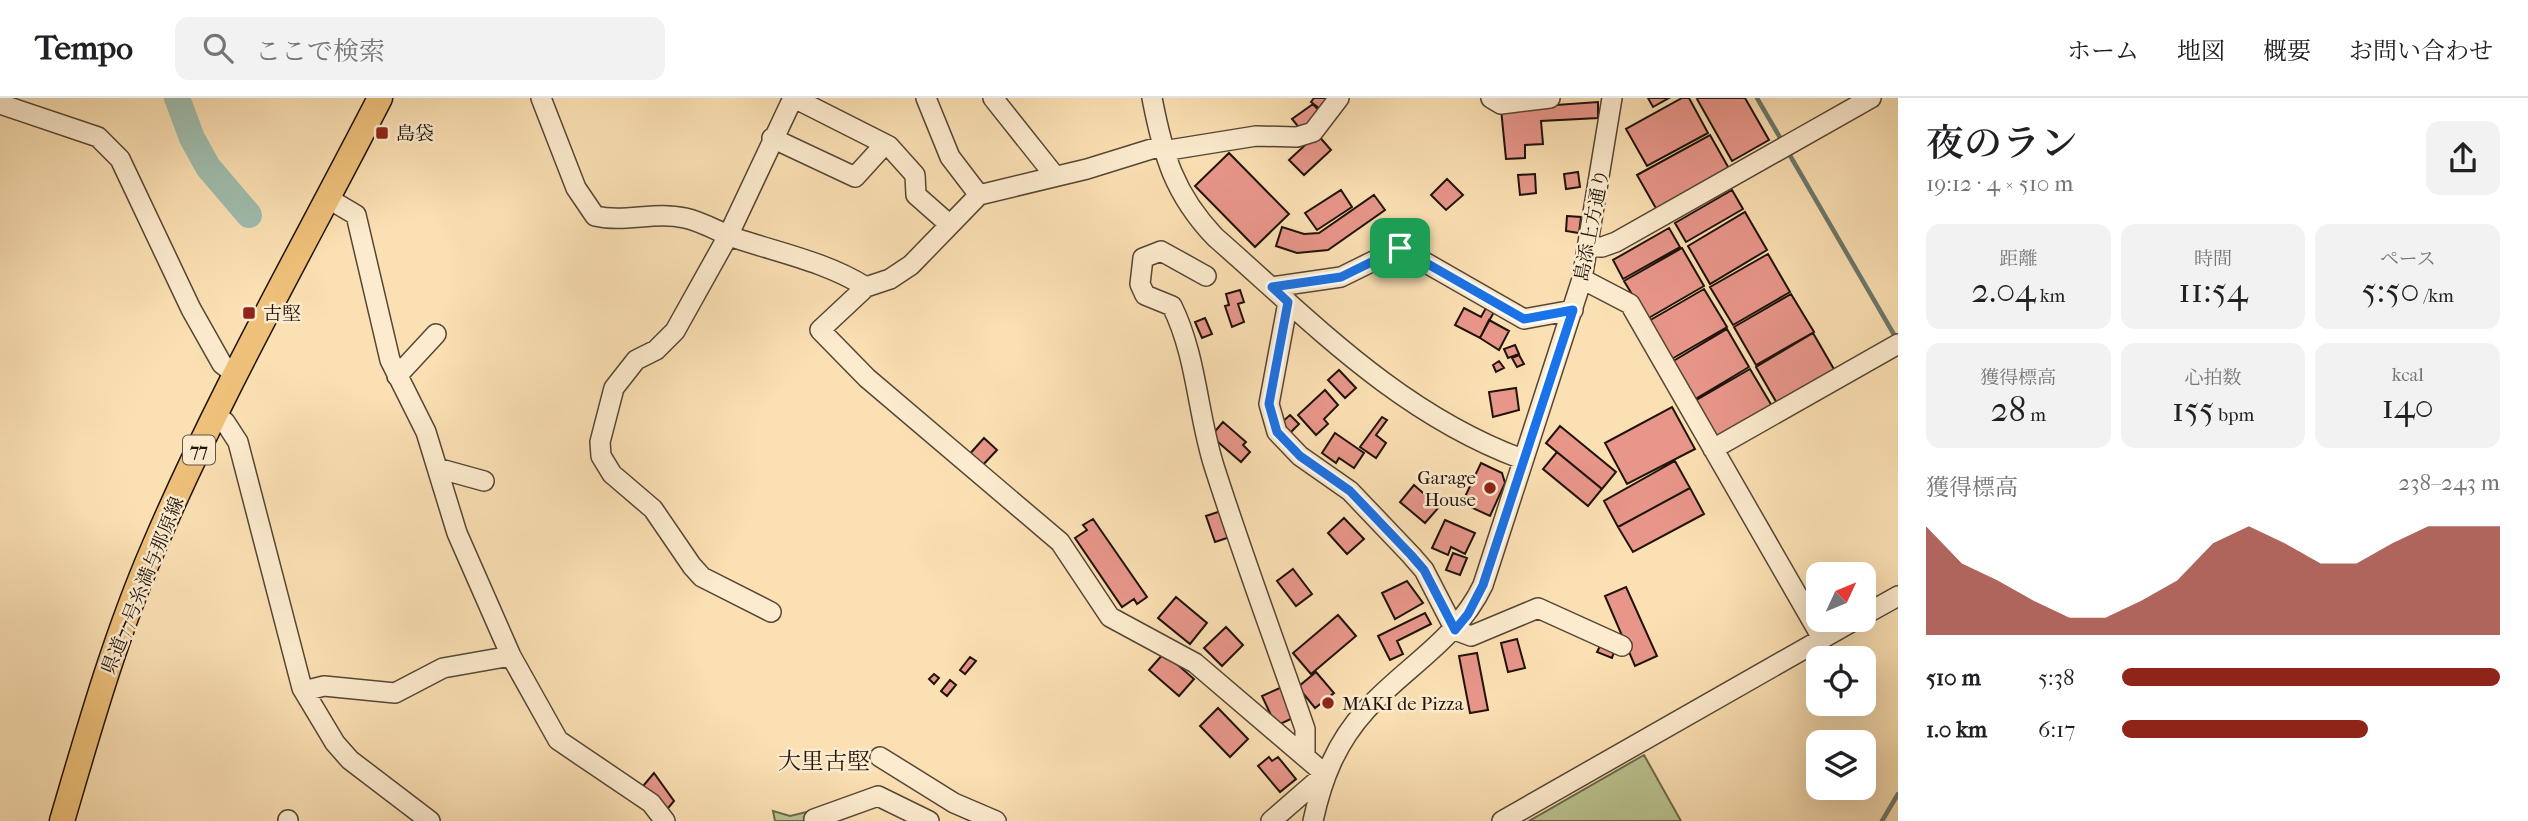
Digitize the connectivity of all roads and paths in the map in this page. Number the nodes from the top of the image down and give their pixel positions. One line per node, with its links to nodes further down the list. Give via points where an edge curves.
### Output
1 (380, 98): 18 (main road, 県道77号糸満与那原線 / 77)
2 (541, 98): 20 (street, via 576,188 595,216 611,220 659,214 687,218)
3 (793, 98): 13 (street); 14 (street)
4 (926, 98): 17 (street, via 950,157)
5 (993, 98): 16 (street)
6 (1152, 98): 15 (street)
7 (1339, 98): 15 (street, via 1313,132 1297,137 1256,136)
8 (1491, 98): 9 (street, via 1501,104)
9 (1550, 98)
10 (1612, 98): 21 (street, 島添上方通り)
11 (1871, 98): 21 (street, via 1616,242)
12 (0, 104): 30 (street, via 97,137 120,159 191,309 222,364)
13 (772, 138): 14 (street, via 855,177); 20 (street)
14 (886, 144): 19 (street, via 915,175 916,195)
15 (1162, 148): 16 (street); 25 (street, via 1181,194 1196,216)
16 (1055, 176): 17 (street)
17 (979, 195): 19 (street)
18 (329, 199): 30 (main road, 県道77号糸満与那原線 / 77); 31 (street, via 356,215 376,309)
19 (950, 225): 24 (street, via 911,265)
20 (728, 236): 24 (street, via 840,270); 39 (street, via 675,331 656,350 636,360 614,388 600,442 601,456 612,474 653,509 702,577)
21 (1589, 246): 23 (street, 島添上方通り)
22 (1206, 276): 47 (street, via 1161,251 1143,258 1140,284 1145,295 1172,306 1181,324 1194,362 1199,412 1214,466 1305,729)
23 (1582, 279): 27 (street, 島添上方通り); 33 (street, via 1630,304)
24 (866, 287): 47 (street, via 821,330 867,378 1060,542 1110,617 1195,663)
25 (1272, 287): 26 (street); 27 (street, via 1341,277 1400,248 1524,319)
26 (1288, 302): 34 (street, via 1370,375 1413,405); 40 (street, via 1269,404 1277,432 1300,456 1350,491 1411,555 1424,570)
27 (1573, 310): 34 (street, 島添上方通り)
28 (436, 334): 31 (street)
29 (1898, 344): 33 (street)
30 (235, 374): 32 (main road, 県道77号糸満与那原線 / 77)
31 (397, 376): 35 (street, via 426,432)
32 (215, 415): 45 (street, via 238,442); 50 (main road, 県道77号糸満与那原線 / 77, via 152,552 106,674)
33 (1713, 449): 42 (street)
34 (1522, 459): 40 (street, 島添上方通り, via 1483,585)
35 (437, 468): 36 (street); 44 (street, via 457,533)
36 (484, 481)
37 (1898, 596): 38 (street)
38 (1876, 608)
39 (771, 612)
40 (1455, 630): 43 (street, via 1471,636 1538,608); 48 (street, 島添上方通り, via 1365,711)
41 (1833, 632): 42 (street)
42 (1822, 638): 57 (street)
43 (1622, 646)
44 (511, 656): 45 (street, via 443,668 395,692 324,685); 52 (street, via 558,740 651,803)
45 (304, 691): 51 (street, via 350,760)
46 (880, 757): 54 (street, via 954,803)
47 (1305, 757): 48 (street)
48 (1325, 774): 55 (street); 56 (street, 島添上方通り)
49 (814, 819): 53 (street, via 878,796)
50 (62, 821)
51 (430, 821)
52 (665, 821)
53 (929, 821)
54 (996, 821)
55 (1271, 821)
56 (1313, 821)
57 (1502, 821)

